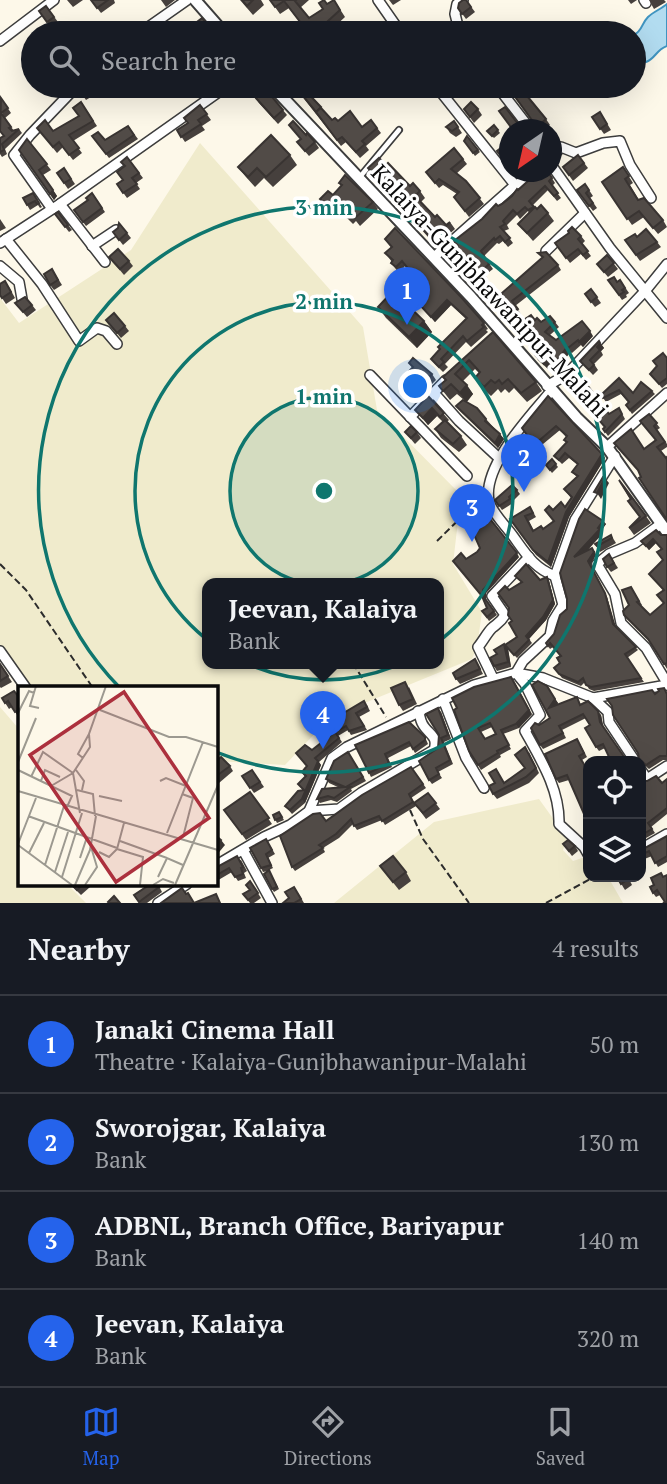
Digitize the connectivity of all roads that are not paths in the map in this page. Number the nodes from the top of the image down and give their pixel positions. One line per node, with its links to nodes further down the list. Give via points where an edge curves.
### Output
1 (54, 0): 6 (street)
2 (187, 0): 7 (street)
3 (195, 0): 8 (street)
4 (377, 0): 9 (street)
5 (463, 0): 10 (street, via 457,4)
6 (26, 21)
7 (157, 21)
8 (214, 21)
9 (392, 21)
10 (457, 21)
11 (21, 25): 12 (street)
12 (0, 41)
13 (65, 98): 26 (street, via 14,155)
14 (210, 98): 26 (street)
15 (283, 98): 21 (street, Kalaiya-Gunjbhawanipur-Malahi)
16 (446, 98): 24 (street)
17 (506, 98): 18 (street)
18 (522, 119)
19 (399, 130): 21 (lane)
20 (562, 147): 25 (street, via 576,153 620,141)
21 (358, 178): 32 (street, Kalaiya-Gunjbhawanipur-Malahi)
22 (562, 181): 27 (street)
23 (523, 182): 24 (street)
24 (515, 185): 32 (street)
25 (651, 198)
26 (56, 206): 29 (street); 30 (street)
27 (585, 213): 31 (street); 37 (street)
28 (116, 230): 30 (street)
29 (3, 241): 40 (street, via 42,284 79,341 97,328)
30 (92, 246): 33 (street)
31 (546, 251)
32 (434, 257): 43 (street, Kalaiya-Gunjbhawanipur-Malahi, via 495,335)
33 (105, 262)
34 (667, 264): 37 (street)
35 (2, 269): 36 (street); 38 (street, via 19,282)
36 (1, 284)
37 (646, 290): 39 (street); 43 (street)
38 (22, 299)
39 (666, 313)
40 (117, 344)
41 (454, 371): 44 (street)
42 (370, 375): 46 (street)
43 (550, 388): 47 (street, Kalaiya-Gunjbhawanipur-Malahi); 48 (street)
44 (434, 393): 46 (street); 48 (street)
45 (667, 393): 47 (street)
46 (410, 417): 49 (street)
47 (611, 451): 50 (street, Kalaiya-Gunjbhawanipur-Malahi); 52 (street, via 575,520)
48 (500, 459): 51 (street, via 490,483 489,502)
49 (467, 475)
50 (664, 528): 56 (street, via 597,564 615,594 621,623 646,648)
51 (529, 557): 52 (street); 55 (street, via 492,596 505,615 478,647)
52 (555, 576): 54 (street, via 563,605 550,636)
53 (0, 651): 57 (street)
54 (516, 673): 55 (street); 58 (street, via 543,678); 67 (street, via 540,715 525,731 560,807 559,824)
55 (494, 678): 59 (street)
56 (667, 684): 58 (street)
57 (25, 686)
58 (593, 698): 61 (street, via 608,712 609,722)
59 (443, 699): 60 (street); 64 (street, via 466,758)
60 (418, 711): 65 (street, via 331,758); 65 (street, via 436,744 433,750 339,809)
61 (632, 756)
62 (667, 766): 63 (street)
63 (646, 781)
64 (484, 788)
65 (309, 811): 69 (street)
66 (667, 834): 68 (street)
67 (583, 846)
68 (646, 846)
69 (243, 850): 70 (street); 73 (street)
70 (217, 865)
71 (173, 893): 72 (street)
72 (158, 903)
73 (272, 903)

